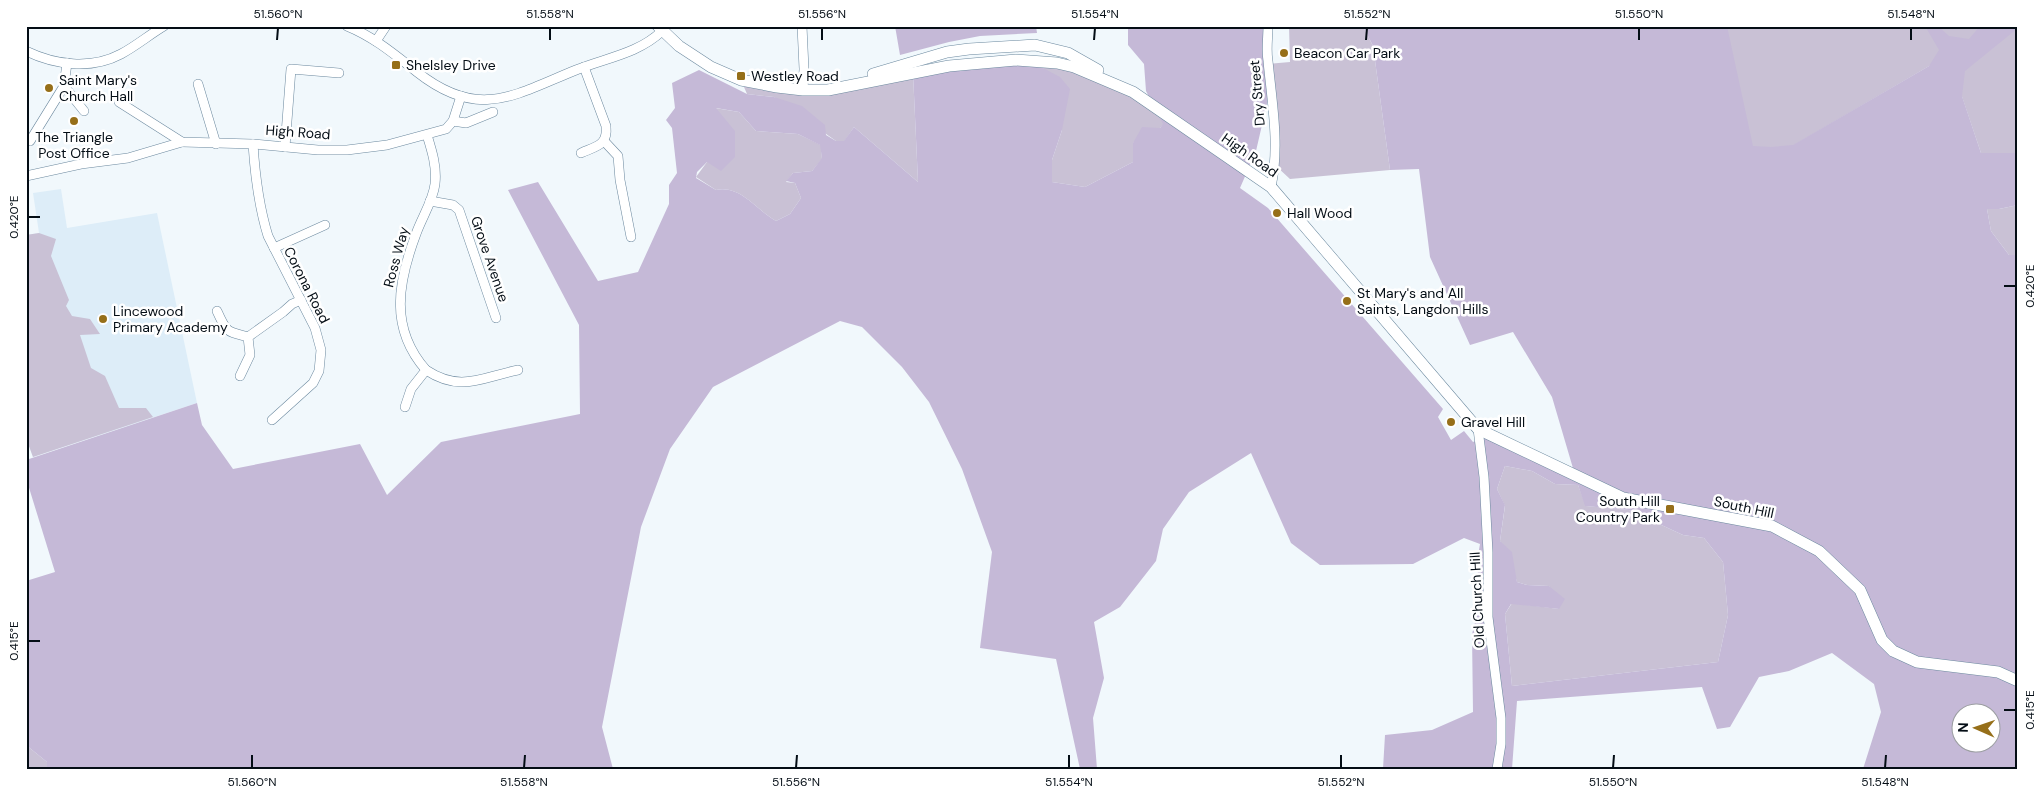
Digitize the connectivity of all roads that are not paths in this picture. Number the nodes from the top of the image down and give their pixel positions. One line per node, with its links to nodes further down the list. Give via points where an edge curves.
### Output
1 (164, 26): 9 (street, via 113,58)
2 (347, 26): 7 (street, High Road)
3 (386, 26): 7 (street)
4 (802, 26): 15 (street)
5 (1268, 26): 30 (street, Dry Street, via 1267,59 1276,166)
6 (660, 29): 10 (street, High Road, via 638,48); 15 (main road, High Road, via 694,57 741,80)
7 (376, 41): 16 (street, High Road, via 430,81)
8 (26, 51): 9 (street)
9 (67, 64): 13 (street)
10 (584, 67): 16 (street, High Road, via 514,96 483,100); 23 (street, via 606,126)
11 (339, 73): 27 (street, via 291,69)
12 (198, 84): 25 (street)
13 (64, 86): 18 (street); 22 (street)
14 (1123, 88): 15 (main road, High Road, via 1074,67 1016,60 949,66 828,90); 15 (main road, High Road, via 1068,53 1035,45 947,52 857,79); 30 (main road, High Road)
15 (803, 90)
16 (461, 96): 20 (street)
17 (119, 102): 24 (street, High Road)
18 (84, 111)
19 (494, 112): 20 (street, via 466,123)
20 (453, 121): 21 (street, High Road, via 446,129)
21 (428, 135): 27 (street, High Road, via 360,149); 31 (street, Ross Way, via 435,171)
22 (30, 141)
23 (604, 141): 28 (street); 33 (street, via 615,150 619,159)
24 (182, 142): 25 (street, High Road); 29 (street, via 128,158)
25 (216, 144): 26 (street, High Road)
26 (252, 144): 27 (street, High Road); 34 (street, Corona Road, via 263,220)
27 (285, 147)
28 (582, 153)
29 (26, 176)
30 (1271, 187): 44 (main road, High Road)
31 (430, 201): 37 (street, Grove Avenue, via 454,205 459,210); 39 (street, Ross Way, via 411,250 399,302 407,342)
32 (325, 225): 34 (street)
33 (631, 237)
34 (274, 248): 35 (street, Corona Road)
35 (301, 300): 38 (street); 43 (street, Corona Road, via 319,340 321,358 318,371 311,386)
36 (217, 311): 38 (street, via 225,328)
37 (496, 318)
38 (248, 337): 41 (street, via 250,355)
39 (426, 370): 40 (street, via 446,380 464,383); 42 (street, via 411,389)
40 (518, 370)
41 (240, 376)
42 (405, 408)
43 (272, 420)
44 (1478, 429): 45 (main road, South Hill, via 1623,498 1772,526 1819,551 1860,590 1882,640 1893,651 1917,662 1998,672); 46 (street, Old Church Hill, via 1488,552 1488,617 1501,718)
45 (2018, 681)
46 (1497, 769)

